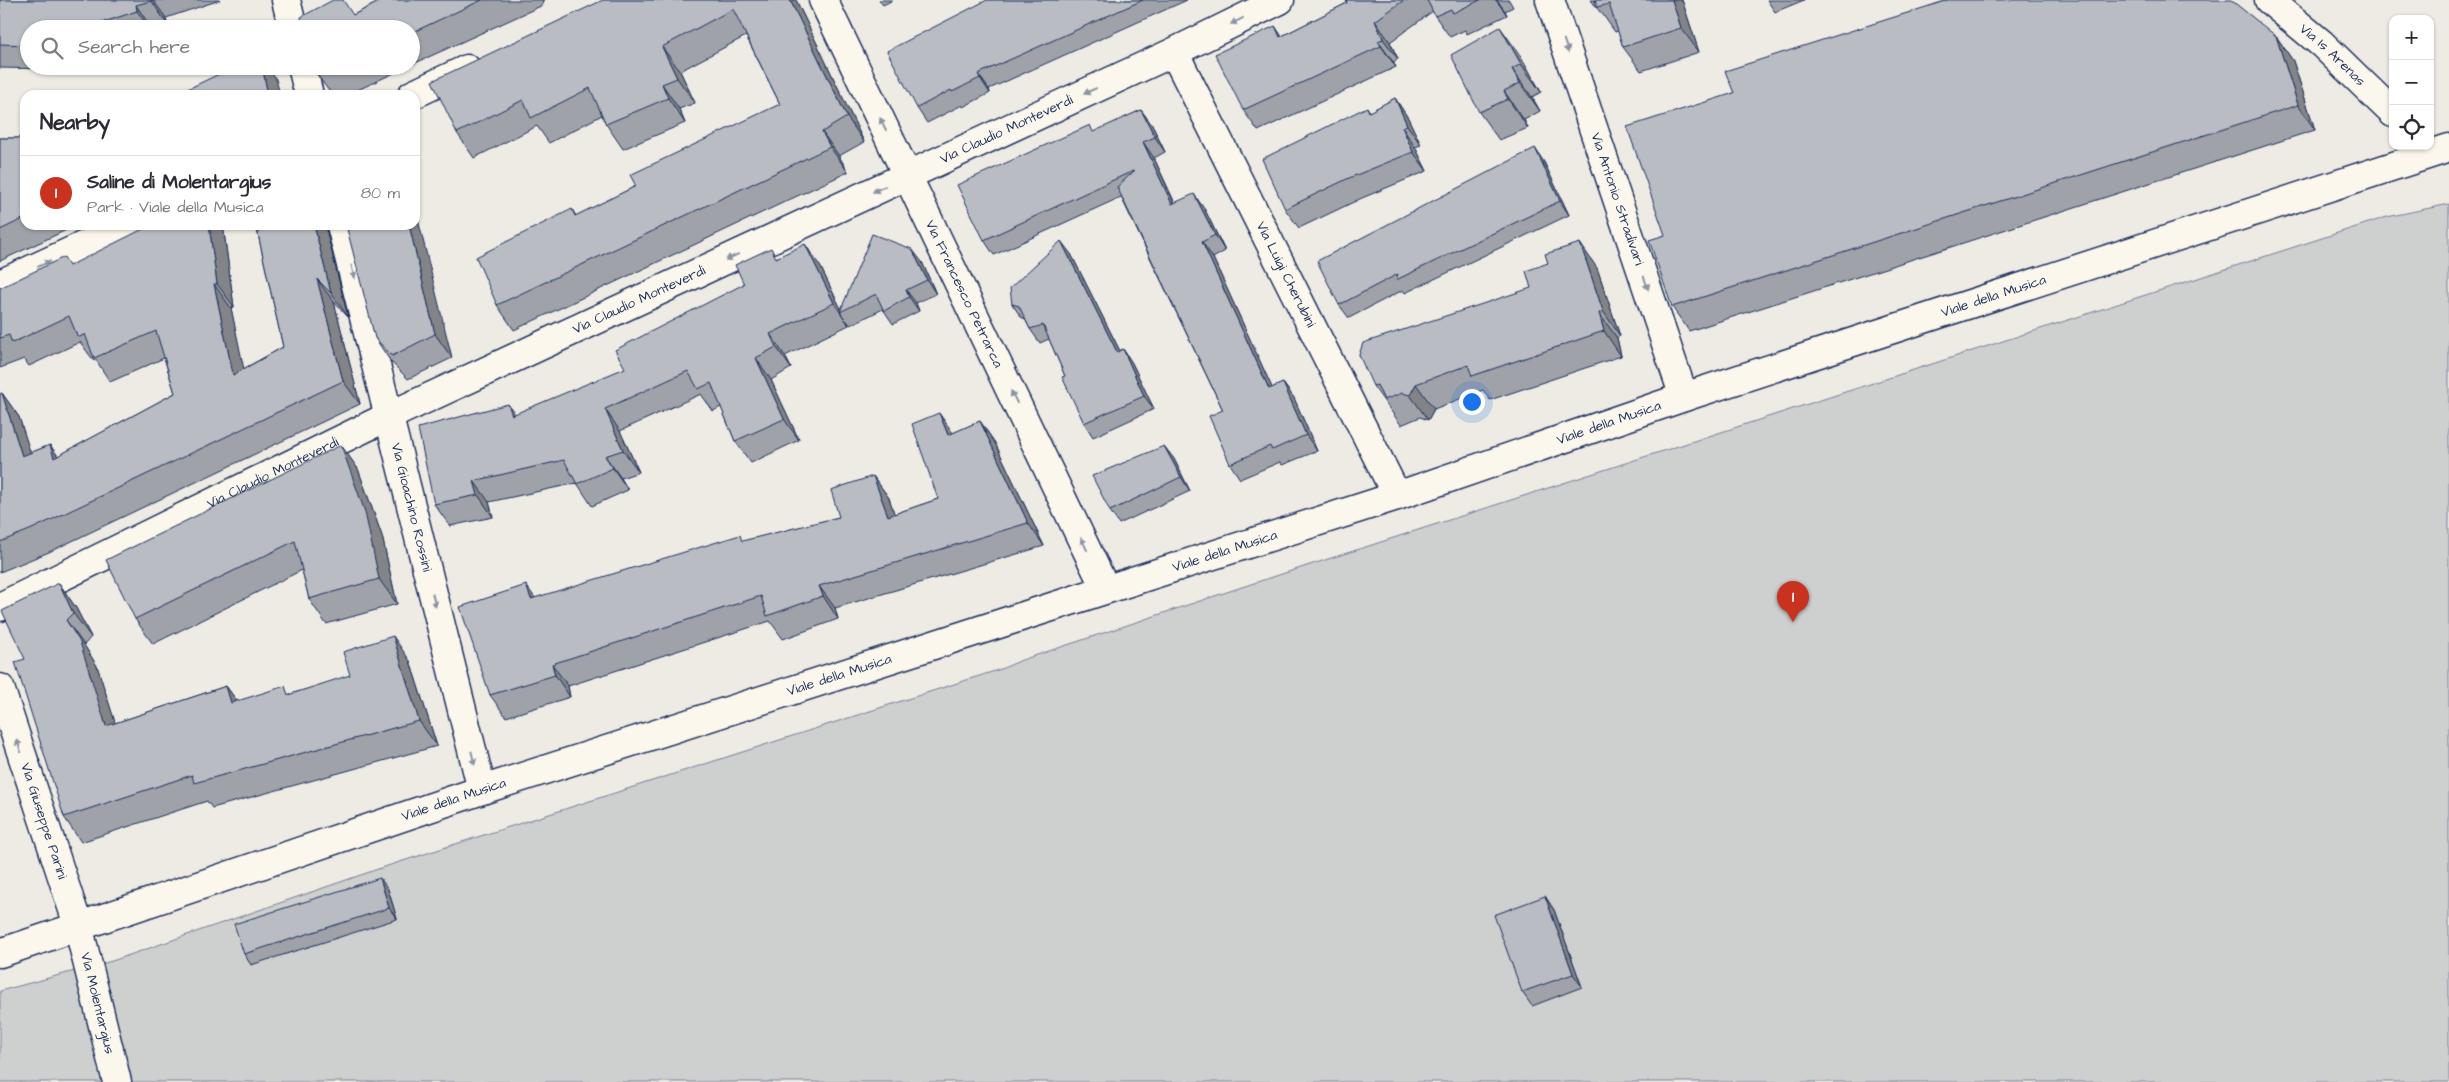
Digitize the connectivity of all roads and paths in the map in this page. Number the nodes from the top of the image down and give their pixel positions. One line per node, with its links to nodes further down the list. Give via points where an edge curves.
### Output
1 (286, 0): 6 (street)
2 (823, 0): 15 (street, Via Francesco Petrarca, one-way to 2)
3 (1280, 0): 7 (street, Via Claudio Monteverdi, one-way to 7)
4 (1550, 0): 19 (street, Via Antonio Stradivari, one-way to 19)
5 (2268, 0): 12 (street, Via Is Arenas, via 2322,44)
6 (291, 20)
7 (1174, 52): 15 (street, Via Claudio Monteverdi, one-way to 15); 21 (street, Via Luigi Cherubini)
8 (492, 58): 11 (street)
9 (304, 75): 10 (street)
10 (308, 90)
11 (420, 91)
12 (2389, 109)
13 (2449, 148): 14 (street, Viale della Musica)
14 (2410, 153): 19 (street, Viale della Musica)
15 (908, 176): 20 (street, Via Claudio Monteverdi, one-way to 20); 22 (street, Via Francesco Petrarca, one-way to 15)
16 (117, 230): 18 (street, one-way to 16)
17 (342, 230): 20 (street, Via Gioachino Rossini, one-way to 20)
18 (0, 284)
19 (1684, 397): 21 (street, Viale della Musica)
20 (389, 416): 23 (street, Via Claudio Monteverdi); 25 (street, Via Gioachino Rossini, one-way to 25)
21 (1397, 496): 22 (street, Viale della Musica)
22 (1105, 588): 25 (street, Viale della Musica)
23 (0, 607)
24 (0, 688): 26 (street, Via Giuseppe Parini, one-way to 24)
25 (482, 790): 26 (street, Viale della Musica)
26 (78, 925): 27 (street, Viale della Musica, via 41,941); 28 (street, Via Molentargius)
27 (0, 953)
28 (117, 1082)

